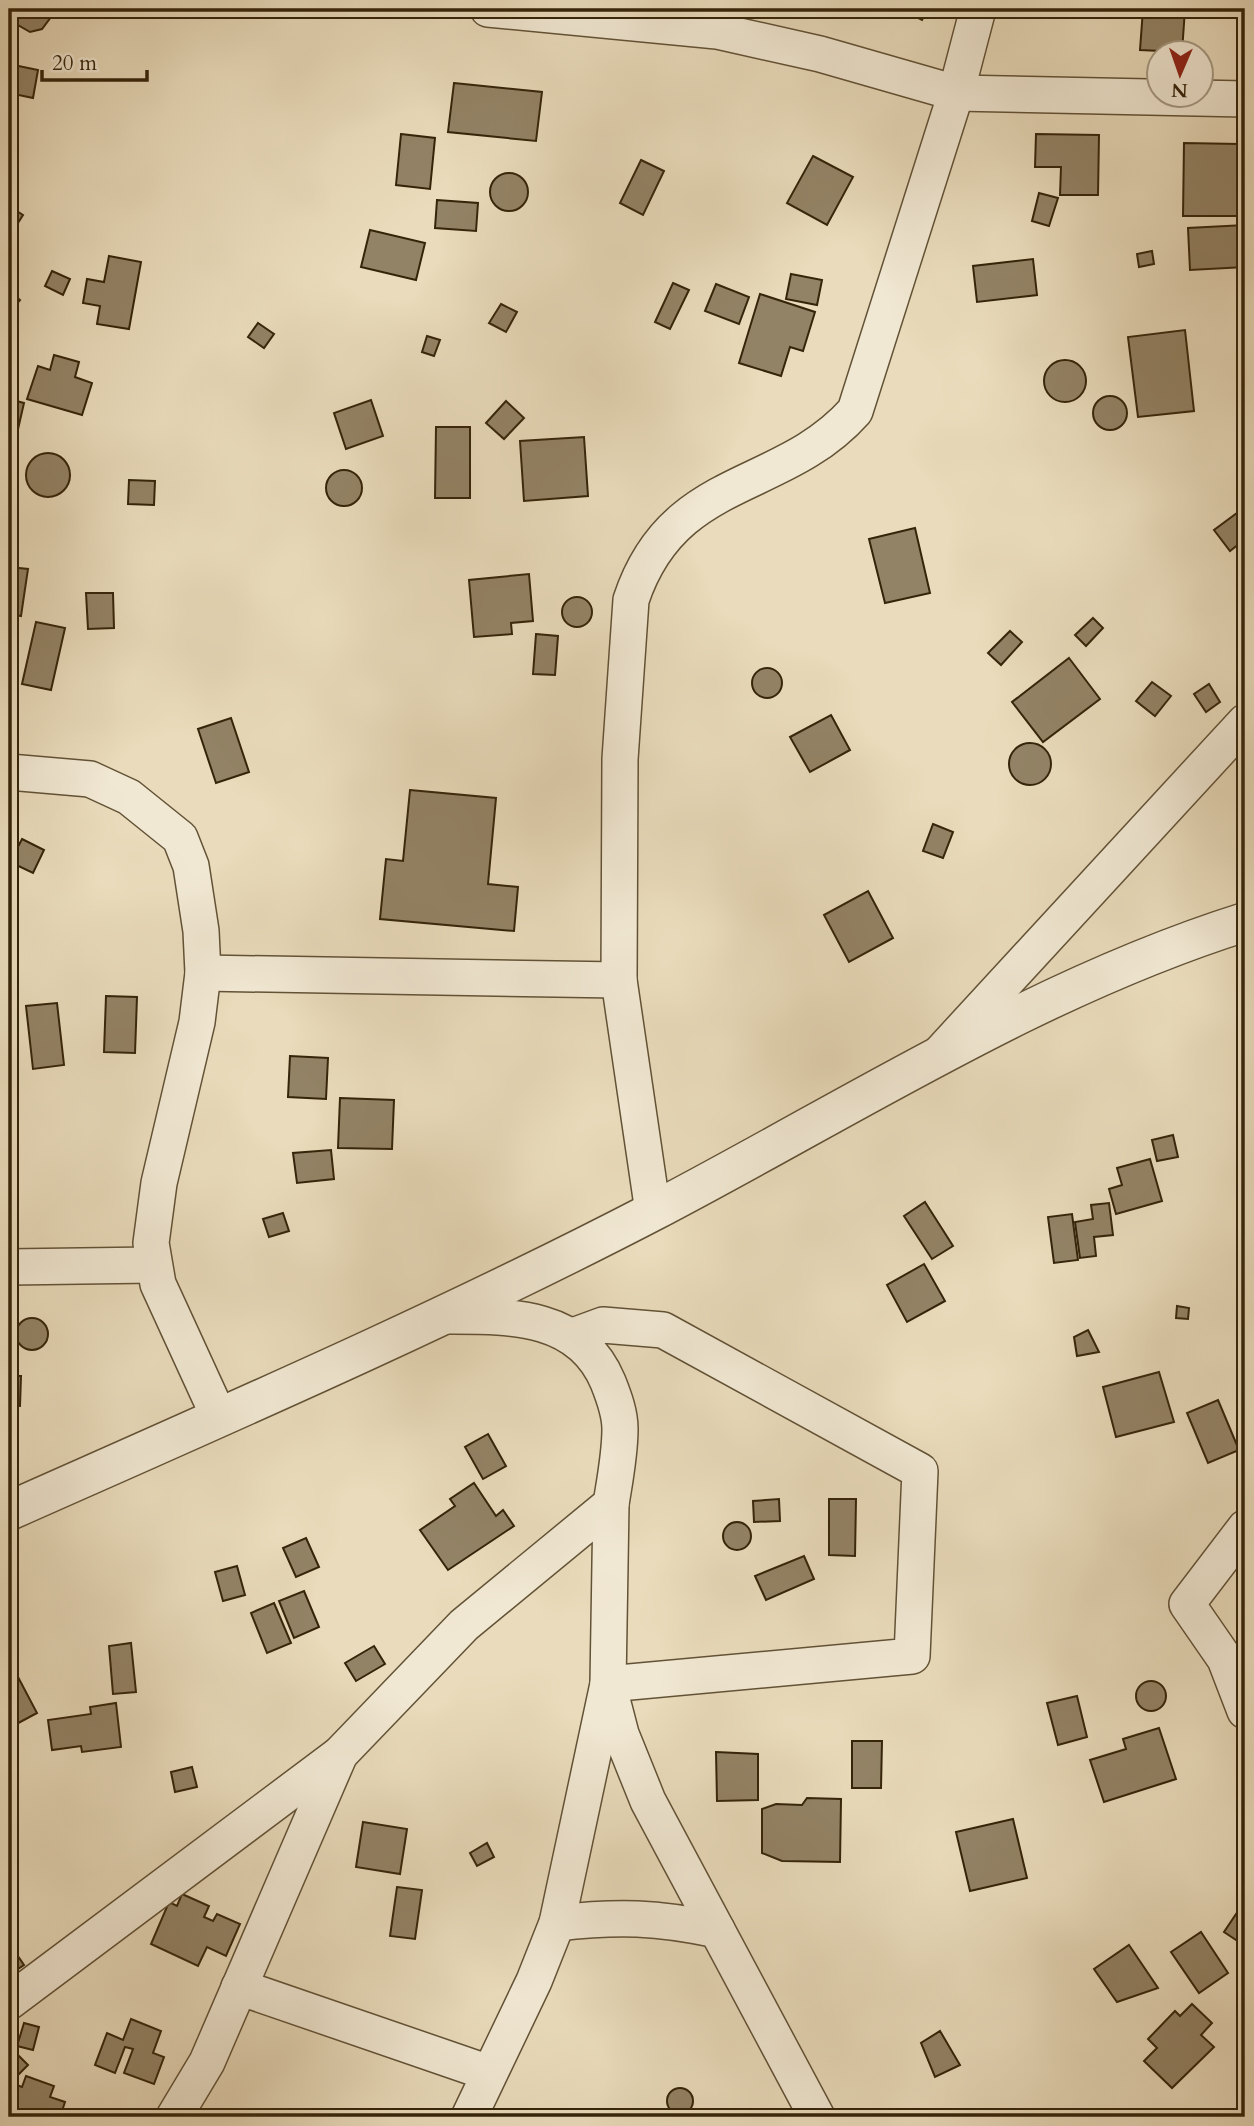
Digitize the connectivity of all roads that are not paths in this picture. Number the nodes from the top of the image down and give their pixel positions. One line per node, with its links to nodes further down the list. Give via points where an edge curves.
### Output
1 (488, 9): 3 (street, via 717,31 820,54)
2 (978, 9): 3 (street)
3 (956, 93): 4 (street); 9 (street, via 855,411 834,434 810,449 702,503 664,537 638,579 631,600 620,759)
4 (1245, 99)
5 (1245, 722): 10 (street)
6 (9, 772): 8 (street, via 90,779 129,797 180,838 196,893)
7 (1245, 922): 10 (street, via 1182,942)
8 (203, 973): 9 (street); 12 (street, via 197,1022 159,1183 151,1243)
9 (619, 980): 11 (street)
10 (933, 1060): 11 (street)
11 (653, 1212): 14 (street)
12 (153, 1265): 13 (street); 16 (street)
13 (9, 1266)
14 (446, 1316): 15 (street, via 534,1321); 16 (street)
15 (573, 1336): 17 (street, via 599,1366 621,1426); 20 (street, via 603,1325 663,1330 920,1471 912,1656)
16 (219, 1418): 18 (street)
17 (611, 1504): 20 (street); 22 (street, via 464,1625)
18 (9, 1511)
19 (1245, 1528): 21 (street, via 1187,1604 1225,1659)
20 (608, 1684): 23 (street); 24 (street, via 621,1734 648,1801)
21 (1245, 1711)
22 (340, 1754): 25 (street); 26 (street)
23 (557, 1923): 24 (street, via 620,1916); 27 (street)
24 (717, 1930): 30 (street)
25 (239, 1987): 27 (street); 28 (street, via 207,2062)
26 (9, 2001)
27 (488, 2073): 29 (street)
28 (174, 2117)
29 (469, 2117)
30 (817, 2117)

